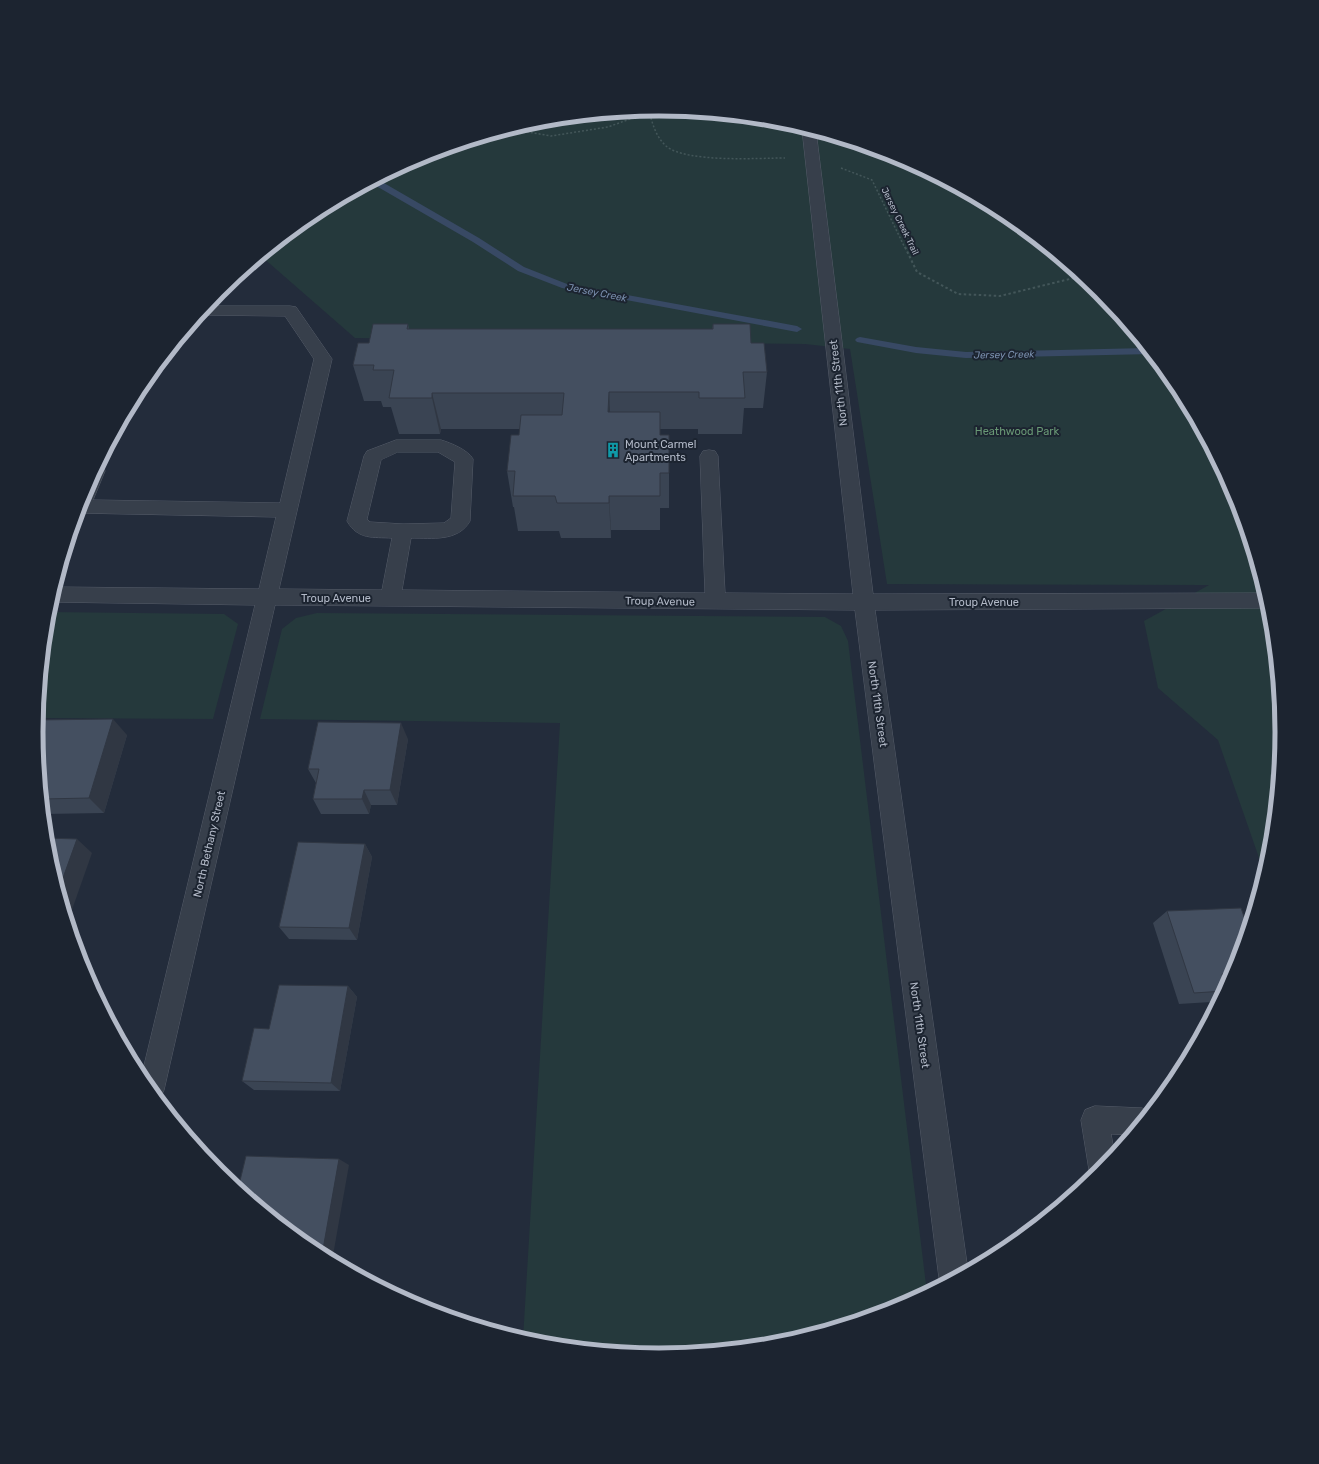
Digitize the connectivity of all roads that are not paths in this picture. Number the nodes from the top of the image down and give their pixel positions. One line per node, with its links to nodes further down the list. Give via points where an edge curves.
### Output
1 (810, 135): 12 (street, North 11th Street)
2 (211, 310): 5 (street, North Bethany Street, via 290,310 323,359)
3 (709, 456): 10 (street)
4 (86, 507): 5 (street)
5 (288, 510): 8 (street, North Bethany Street)
6 (404, 531): 6 (street, via 365,529 356,521 373,456 396,446 441,446 464,459 460,521 448,530); 9 (street)
7 (59, 595): 8 (street, Troup Avenue)
8 (267, 597): 9 (street, Troup Avenue); 13 (street, North Bethany Street)
9 (390, 598): 10 (street, Troup Avenue)
10 (716, 601): 12 (street, Troup Avenue)
11 (1262, 601): 12 (street, Troup Avenue)
12 (864, 602): 16 (street, North 11th Street)
13 (153, 1083)
14 (1137, 1122): 15 (street, via 1095,1120)
15 (1102, 1161)
16 (953, 1274)

